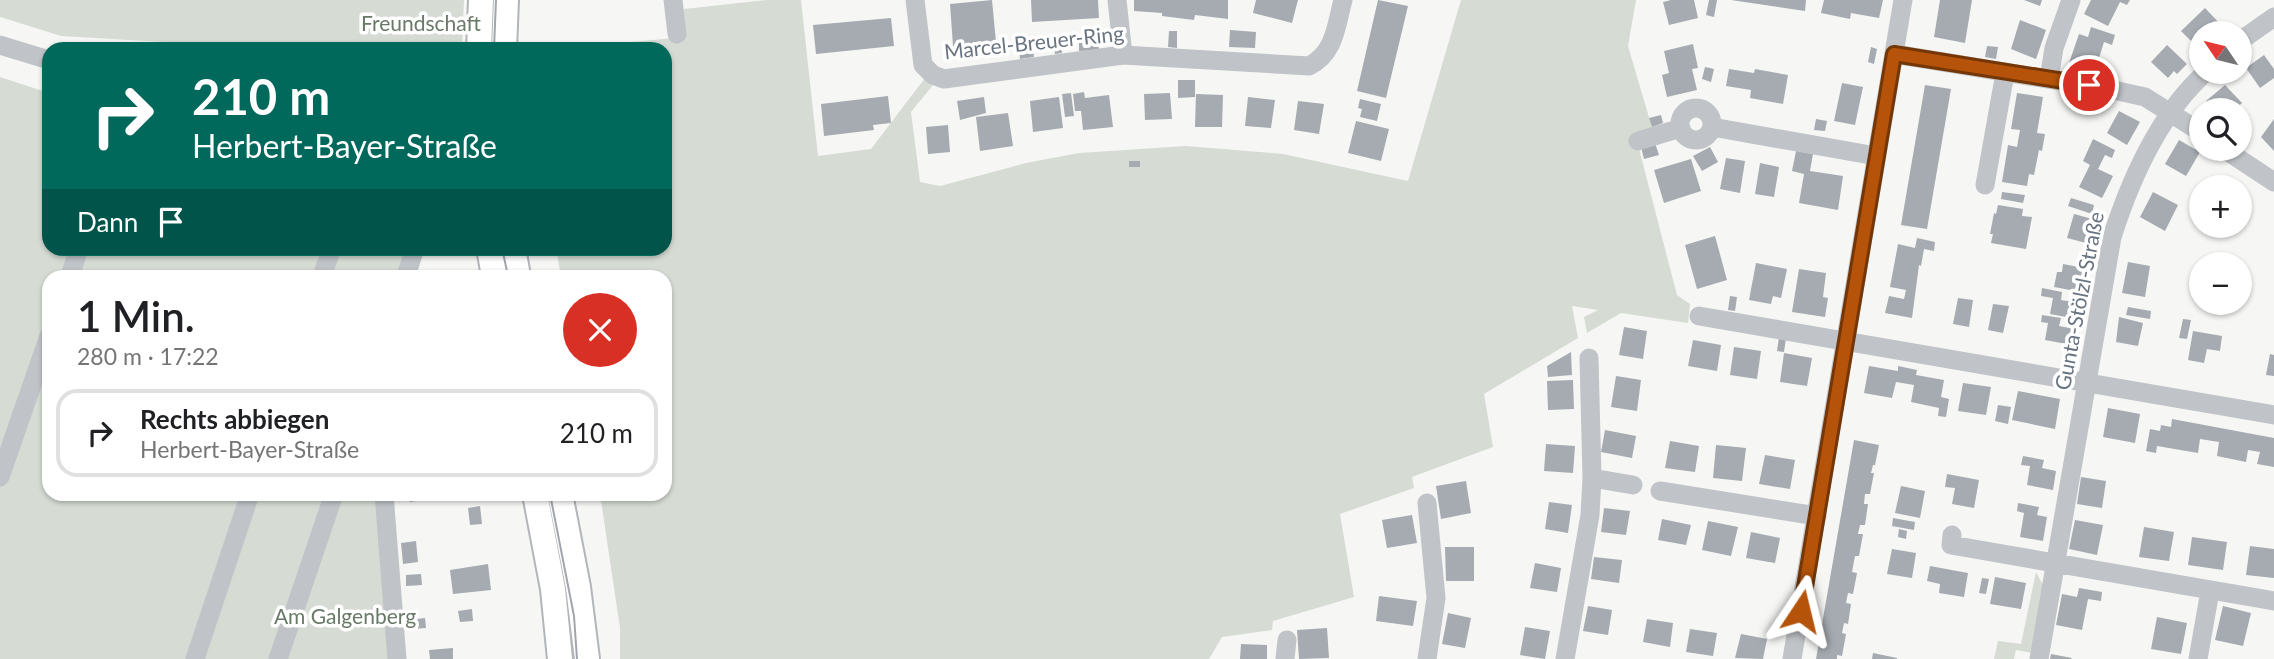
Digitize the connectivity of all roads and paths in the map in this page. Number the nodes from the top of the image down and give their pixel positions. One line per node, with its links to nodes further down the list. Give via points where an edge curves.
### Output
1 (481, 0): 12 (main road)
2 (506, 0): 13 (main road)
3 (673, 0): 11 (street)
4 (915, 0): 16 (street, Marcel-Breuer-Ring, via 923,65 944,79)
5 (1116, 0): 16 (street)
6 (1343, 0): 16 (street, Marcel-Breuer-Ring, via 1330,48 1309,66)
7 (1903, 0): 15 (street)
8 (2071, 0): 19 (street)
9 (2274, 17): 10 (street)
10 (2252, 33)
11 (677, 34)
12 (479, 42)
13 (504, 42)
14 (0, 45): 17 (street)
15 (1894, 54): 18 (street); 24 (street)
16 (1123, 55)
17 (42, 58)
18 (2005, 73): 19 (street); 27 (street)
19 (2049, 79): 21 (street, via 2145,97)
20 (2195, 84): 21 (street, Gunta-Stölzl-Straße)
21 (2170, 113): 22 (street); 32 (street, Gunta-Stölzl-Straße, via 2125,196 2112,237)
22 (2189, 125)
23 (1638, 141): 24 (street, via 1681,128 1695,140 1704,138 1712,127)
24 (1876, 156): 29 (street)
25 (2242, 161): 26 (street)
26 (2274, 182)
27 (1985, 186)
28 (1699, 316): 29 (street)
29 (1846, 342): 32 (street); 44 (street)
30 (42, 356): 34 (street)
31 (1589, 358): 35 (street)
32 (2086, 384): 33 (street); 46 (street, Gunta-Stölzl-Straße)
33 (2274, 415)
34 (0, 477)
35 (1592, 478): 36 (street); 55 (street)
36 (1633, 485)
37 (1660, 491): 44 (street)
38 (248, 501): 49 (street)
39 (332, 501): 50 (street)
40 (385, 501): 51 (street)
41 (536, 501): 52 (main road)
42 (561, 501): 53 (main road)
43 (1427, 503): 54 (street, via 1436,598)
44 (1816, 516): 56 (street)
45 (1952, 535): 46 (street, via 1951,545)
46 (2056, 563): 47 (street); 57 (street, Gunta-Stölzl-Straße)
47 (2210, 590): 48 (street); 58 (street)
48 (2274, 601)
49 (195, 659)
50 (278, 659)
51 (397, 659)
52 (560, 659)
53 (587, 659)
54 (1427, 659)
55 (1565, 659)
56 (1793, 659)
57 (2039, 659)
58 (2198, 659)

